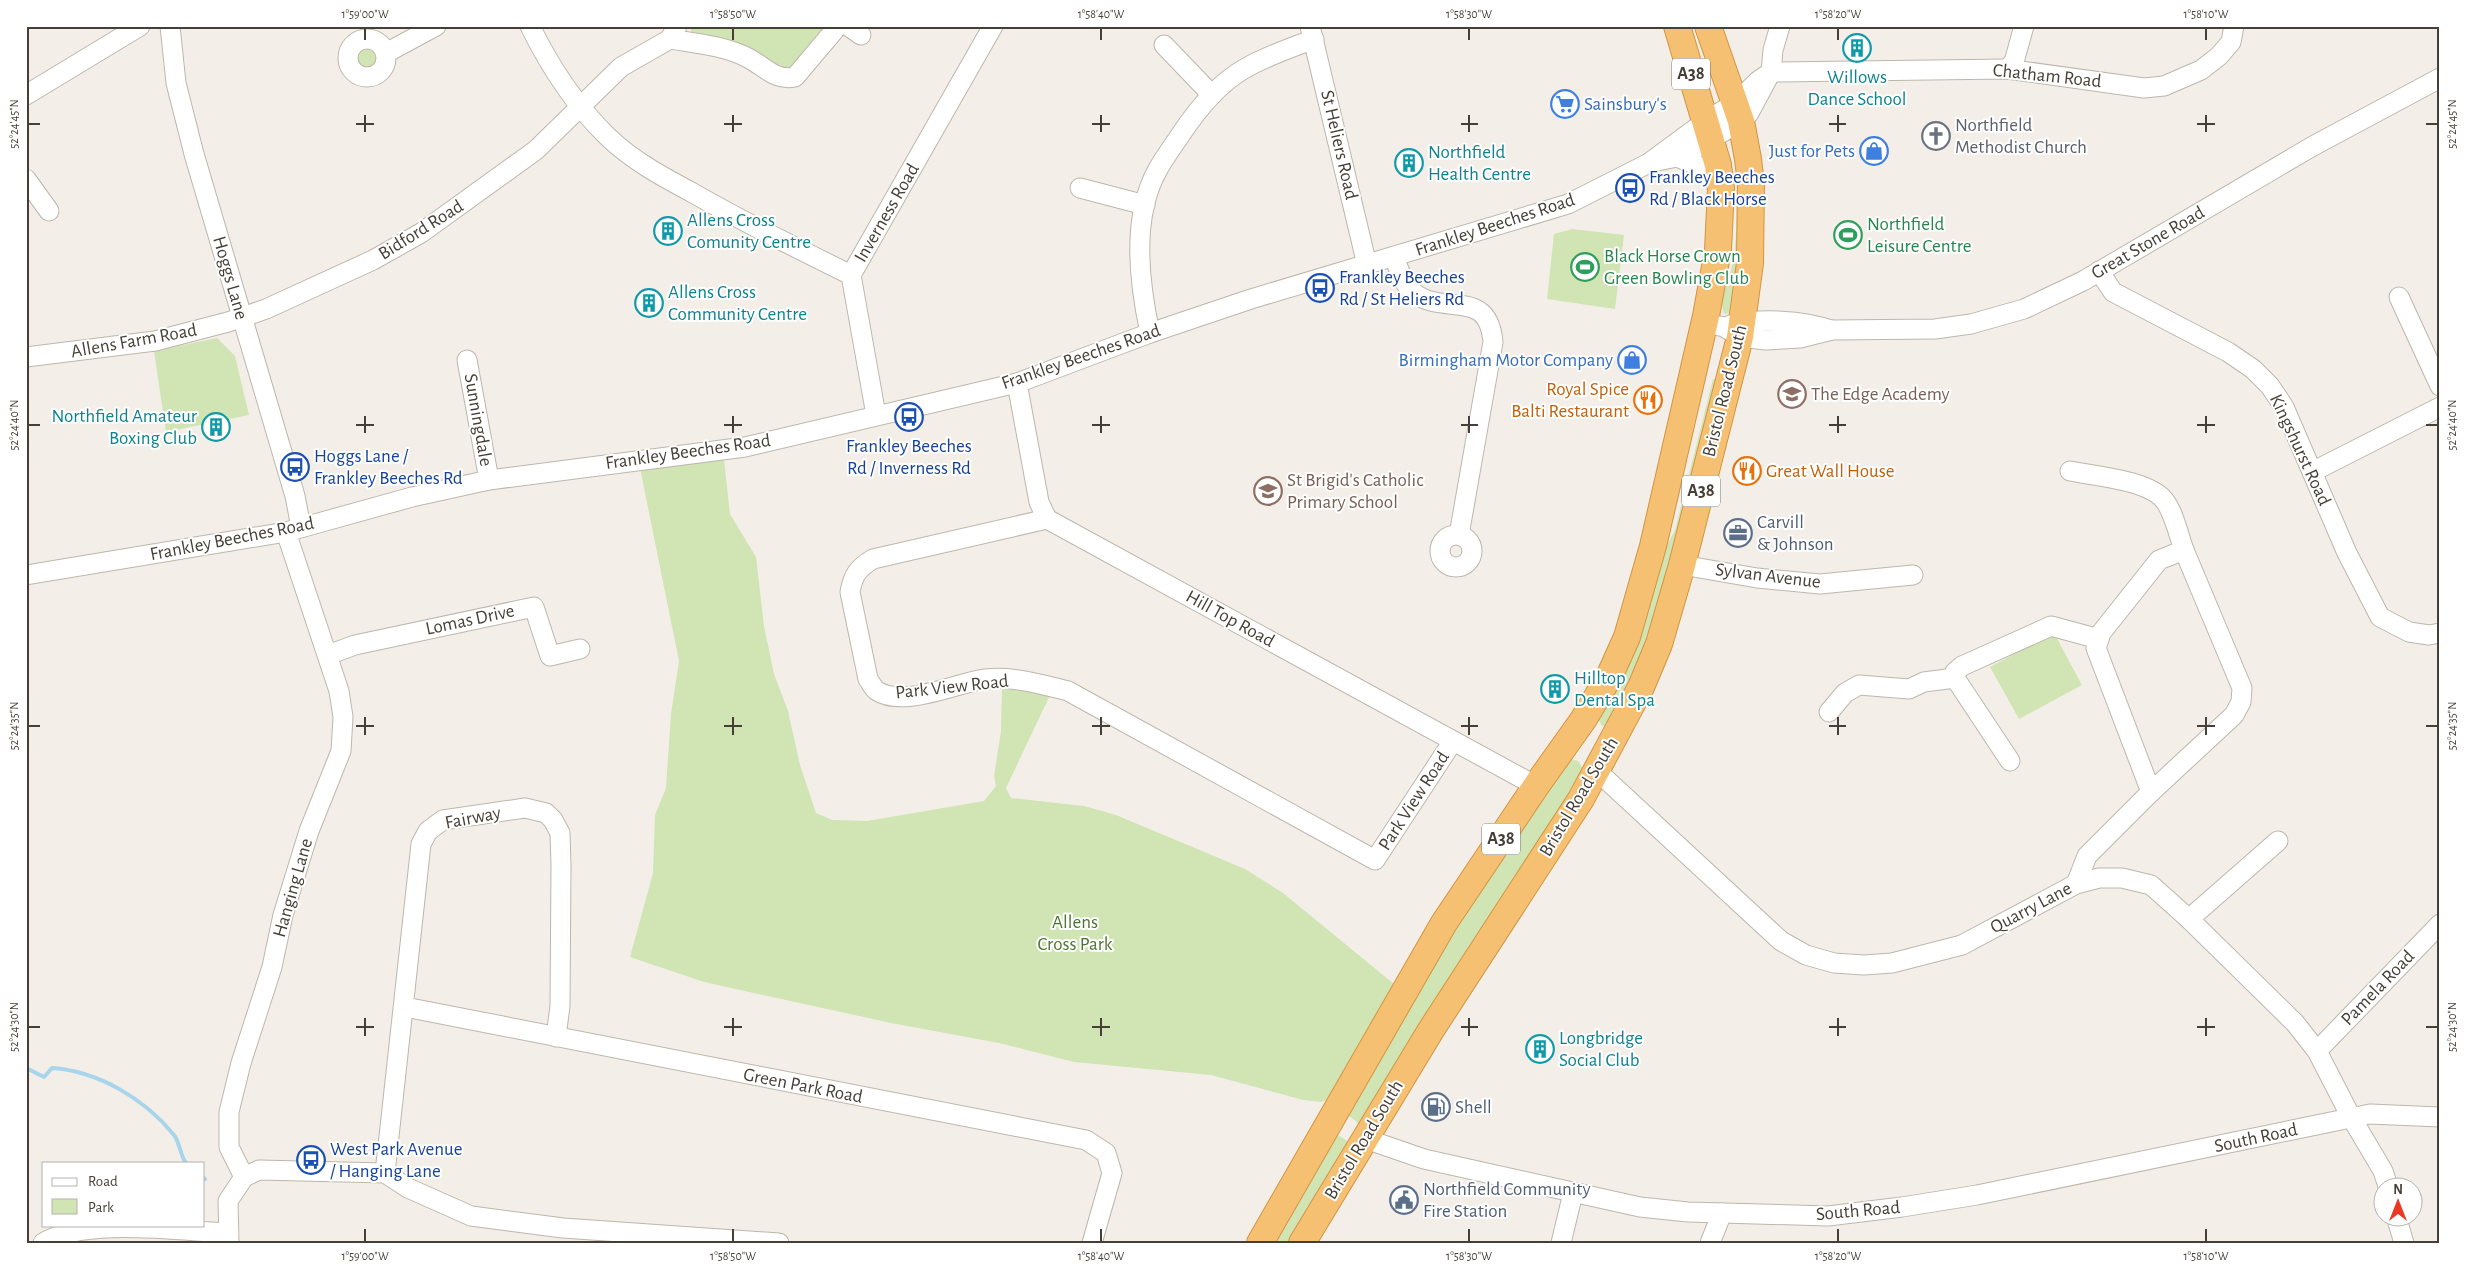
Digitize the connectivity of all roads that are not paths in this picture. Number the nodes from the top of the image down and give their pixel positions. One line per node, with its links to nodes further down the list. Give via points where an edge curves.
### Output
1 (140, 26): 19 (street)
2 (170, 26): 36 (street, Hoggs Lane, via 176,83)
3 (436, 26): 15 (street)
4 (530, 26): 21 (street, via 544,55)
5 (838, 26): 12 (street, via 796,77 788,79 779,78 738,52)
6 (993, 26): 34 (street, Inverness Road)
7 (1677, 26): 23 (highway, A38)
8 (1708, 26): 22 (highway, A38)
9 (1780, 26): 17 (street, via 1772,50)
10 (2024, 26): 16 (street, via 2014,62)
11 (2234, 26): 16 (street, Chatham Road, via 2231,42 2219,56 2200,70 2164,86 2144,88)
12 (674, 33): 21 (street, Bidford Road, via 621,67)
13 (1312, 33): 20 (street, via 1243,70); 32 (street, St Heliers Road)
14 (1164, 44): 20 (street)
15 (386, 53)
16 (2007, 69): 17 (street, Chatham Road)
17 (1771, 72): 22 (street, via 1760,97)
18 (2440, 78): 33 (street, Great Stone Road, via 2313,146)
19 (26, 95)
20 (1212, 95): 29 (street, via 1197,111 1157,170)
21 (580, 108): 34 (street, via 609,138 644,166 738,219); 36 (street, Bidford Road, via 536,150 421,233 373,260)
22 (1738, 112): 23 (street, Frankley Beeches Road); 37 (highway, Bristol Road South / A38, via 1751,184 1750,263)
23 (1709, 130): 24 (street, Frankley Beeches Road); 25 (street, Frankley Beeches Road); 28 (highway, A38)
24 (1676, 157): 25 (street, Frankley Beeches Road); 28 (street, via 1701,167)
25 (1649, 163): 31 (street, Frankley Beeches Road, via 1568,204)
26 (26, 179): 30 (street)
27 (1080, 188): 29 (street)
28 (1722, 188): 37 (highway, Bristol Road South / A38, via 1715,278)
29 (1145, 205): 38 (street, via 1139,249 1141,292)
30 (49, 211)
31 (1394, 257): 32 (street, Frankley Beeches Road); 50 (street, Frankley Beeches Road, via 1402,279 1413,292 1426,299 1475,308 1485,314 1492,328 1493,342)
32 (1367, 265): 38 (street, Frankley Beeches Road, via 1250,299)
33 (2099, 271): 37 (street, Great Stone Road, via 2024,308 1970,324 1935,329 1832,330 1809,323); 46 (street, Kingshurst Road, via 2113,292 2228,352 2253,369 2284,407)
34 (851, 275): 44 (street, Inverness Road)
35 (2399, 297): 42 (street)
36 (241, 318): 39 (street, Allens Farm Road, via 155,341); 49 (street, Hoggs Lane, via 295,496)
37 (1728, 327): 52 (highway, Bristol Road South / A38); 61 (highway, Bristol Road South / A38, via 1653,546 1627,636 1610,678)
38 (1150, 333): 41 (street, Frankley Beeches Road)
39 (26, 357)
40 (467, 360): 47 (street, Sunningdale)
41 (1017, 383): 44 (street, Frankley Beeches Road); 48 (street, via 1039,502)
42 (2440, 386)
43 (2440, 407): 46 (street)
44 (876, 415): 47 (street, Frankley Beeches Road, via 736,449 676,454)
45 (2070, 470): 51 (street, via 2145,487 2157,493 2165,501)
46 (2312, 472): 55 (street, Kingshurst Road, via 2347,553 2380,617 2410,632)
47 (489, 480): 49 (street, Frankley Beeches Road, via 412,497)
48 (1047, 520): 63 (street, Hill Top Road); 63 (street, Park View Road, via 883,557 859,567 852,579 850,592 868,679 876,690 891,696 908,696 986,679 1022,680 1068,691 1375,860)
49 (293, 530): 53 (street, Frankley Beeches Road); 58 (street, Hanging Lane)
50 (1459, 535)
51 (2184, 550): 56 (street, via 2159,560); 68 (street, via 2242,688 2241,702 2234,714)
52 (1682, 565): 54 (street, Sylvan Avenue, via 1757,578 1820,584); 62 (highway, Bristol Road South / A38, via 1659,644)
53 (26, 575)
54 (1913, 575)
55 (2440, 633)
56 (2099, 639): 59 (street, via 2051,626 1962,666 1955,672); 68 (street, via 2096,648)
57 (580, 649): 58 (street, Lomas Drive, via 550,656 534,607 355,645)
58 (328, 655): 82 (street, Hanging Lane, via 340,691 343,717 340,750 309,831 283,915 272,967 228,1112 230,1147)
59 (1955, 678): 60 (street, via 1924,682 1909,689 1858,685 1845,693); 65 (street)
60 (1829, 712)
61 (1583, 720): 62 (highway, via 1597,733); 64 (highway, Bristol Road South / A38)
62 (1615, 737): 66 (highway, Bristol Road South / A38)
63 (1452, 741): 67 (street, Hill Top Road)
64 (1560, 751): 66 (highway, via 1582,754); 67 (highway, Bristol Road South / A38)
65 (2010, 761)
66 (1597, 771): 70 (street, Quarry Lane, via 1781,941 1806,955 1834,963 1892,963 1962,945); 79 (highway, Bristol Road South / A38, via 1431,1030)
67 (1536, 786): 78 (highway, Bristol Road South / A38, via 1444,923)
68 (2151, 792): 70 (street, via 2087,856)
69 (2278, 841): 71 (street)
70 (2076, 884): 71 (street, Quarry Lane, via 2099,878 2136,880 2151,885)
71 (2189, 919): 75 (street, Quarry Lane, via 2295,1023)
72 (2440, 924): 75 (street, Pamela Road)
73 (405, 1006): 74 (street, Green Park Road); 74 (street, Fairway, via 421,844 428,830 443,820 525,808 537,810 546,813 560,833 560,986); 80 (street, Fairway)
74 (556, 1037): 90 (street, Green Park Road, via 1086,1140 1106,1153 1112,1172)
75 (2317, 1051): 76 (street, Quarry Lane)
76 (2351, 1117): 77 (street, South Road, via 2370,1114); 81 (street, Quarry Lane); 84 (street, South Road, via 2088,1173 1902,1207 1828,1216)
77 (2440, 1117)
78 (1331, 1121): 79 (highway); 91 (highway, Bristol Road South / A38)
79 (1366, 1139): 83 (street, South Road, via 1424,1159); 92 (highway, Bristol Road South / A38)
80 (384, 1173): 82 (street, via 259,1170); 89 (street, via 408,1188 471,1216 563,1228)
81 (2385, 1176)
82 (244, 1177): 87 (street, via 228,1200)
83 (1573, 1193): 84 (street, South Road, via 1640,1207); 93 (street)
84 (1722, 1213): 94 (street)
85 (2399, 1226): 95 (street)
86 (61, 1238): 87 (street, via 83,1229 115,1228); 88 (street)
87 (229, 1238)
88 (42, 1243)
89 (779, 1243)
90 (1092, 1243)
91 (1260, 1243)
92 (1302, 1243)
93 (1561, 1243)
94 (1710, 1243)
95 (2404, 1243)

